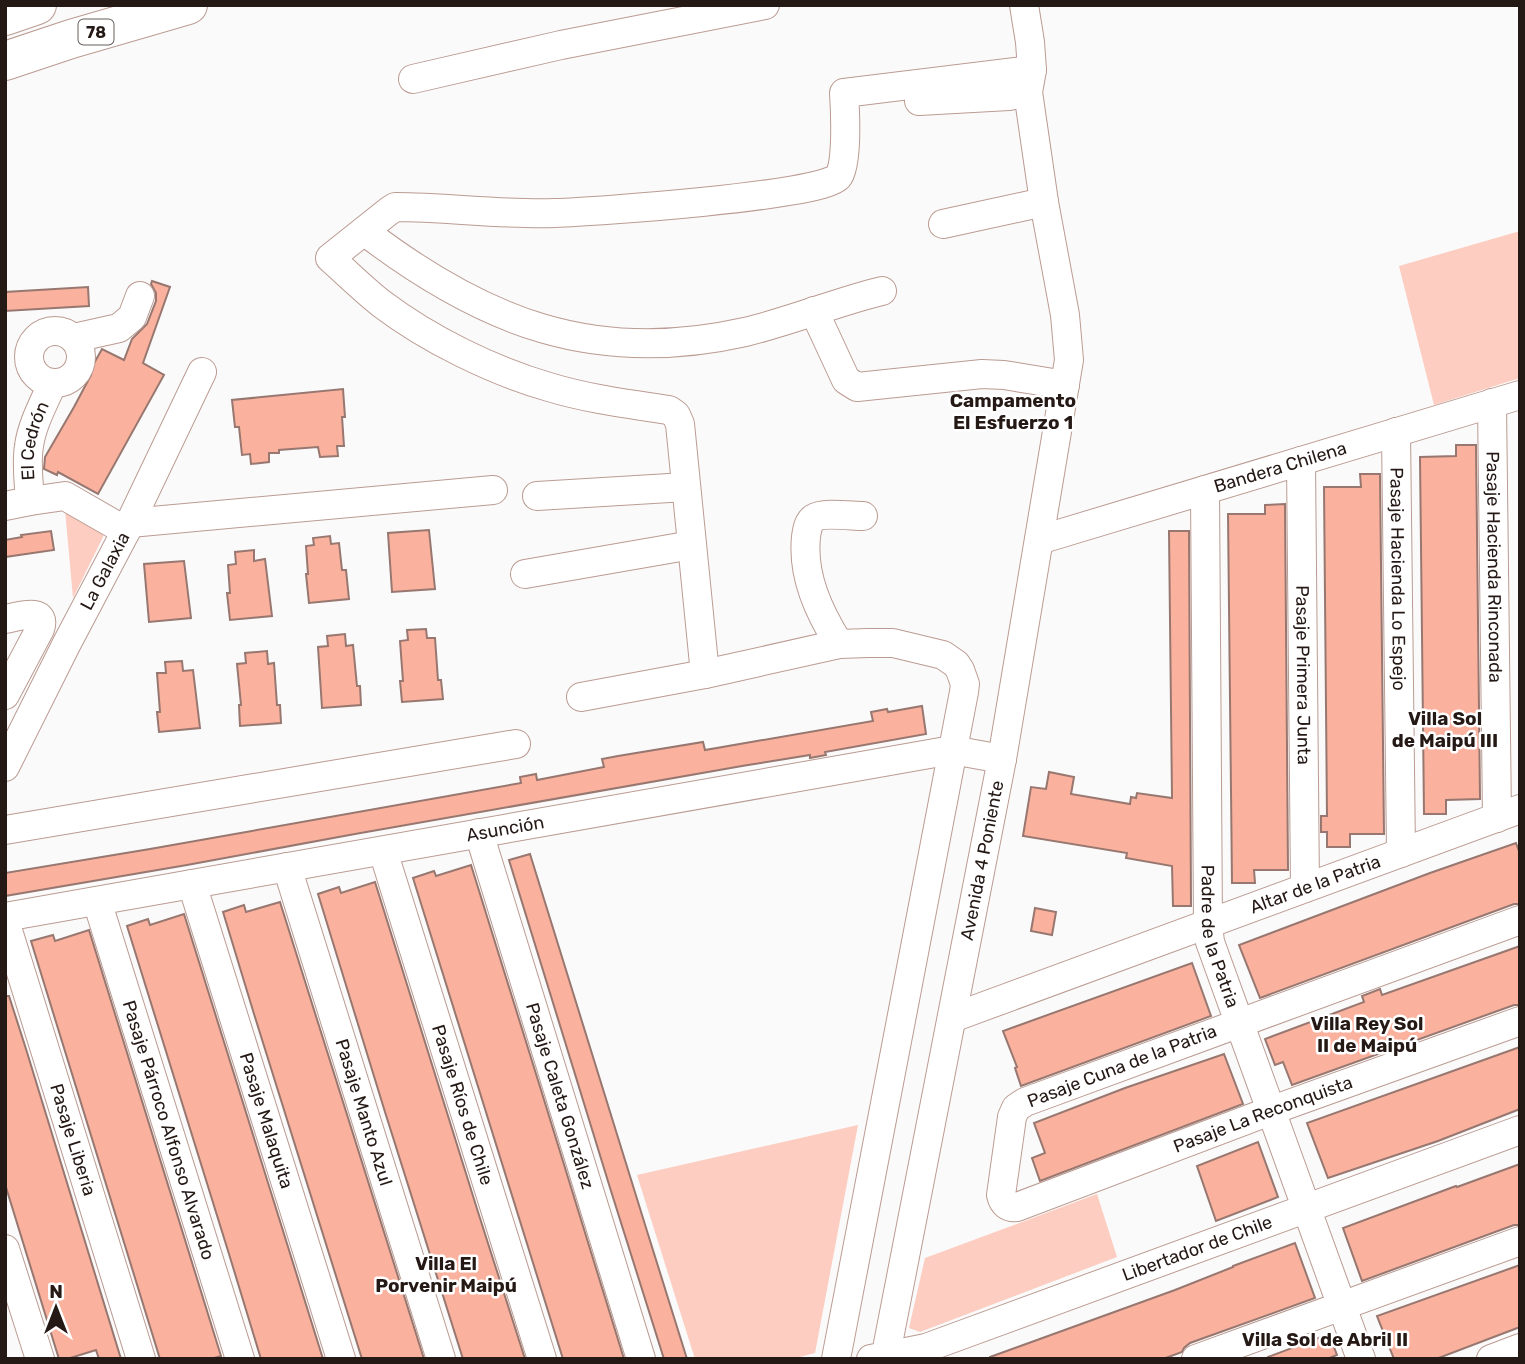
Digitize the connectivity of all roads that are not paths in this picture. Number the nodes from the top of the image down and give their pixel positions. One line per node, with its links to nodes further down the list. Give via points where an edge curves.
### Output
1 (37, 5): 5 (highway)
2 (188, 5): 6 (highway, 78)
3 (765, 5): 7 (street)
4 (1024, 5): 8 (street, Avenida 4 Poniente)
5 (5, 16)
6 (5, 61)
7 (413, 79)
8 (1030, 81): 9 (street, Avenida 4 Poniente); 11 (street, via 1009,96 866,108 846,129 841,173 828,183 779,193 553,213 396,207)
9 (1044, 202): 10 (street); 17 (street, Avenida 4 Poniente, via 1065,315)
10 (943, 224)
11 (364, 231): 14 (street, via 479,305 538,327 592,340 652,344 708,338); 23 (street, via 330,258 382,304 428,335 548,387 676,415)
12 (882, 291): 14 (street)
13 (139, 296): 15 (street, via 132,317 119,328)
14 (814, 311): 17 (street, via 846,380 857,387 982,374)
15 (74, 338): 18 (street, via 82,354 78,371 68,381); 18 (street, via 66,332 48,331 31,346 32,370)
16 (202, 372): 29 (street, La Galaxia)
17 (1067, 373): 30 (street, Avenida 4 Poniente)
18 (52, 384): 27 (street, El Cedrón, via 29,444 28,472)
19 (1520, 395): 20 (street, Bandera Chilena)
20 (1492, 403): 21 (street, Bandera Chilena); 42 (street, Pasaje Hacienda Rinconada)
21 (1396, 432): 22 (street, Bandera Chilena); 46 (street, Pasaje Hacienda Lo Espejo)
22 (1301, 461): 25 (street, Bandera Chilena); 49 (street, Pasaje Primera Junta)
23 (686, 487): 26 (street); 31 (street)
24 (493, 490): 29 (street)
25 (1205, 490): 30 (street, Bandera Chilena); 53 (street, Padre de la Patria)
26 (537, 496)
27 (18, 503): 29 (street, via 65,496)
28 (863, 516): 34 (street, via 818,516 807,528 809,577 817,604)
29 (128, 527): 41 (street, La Galaxia)
30 (1039, 540): 40 (street, Avenida 4 Poniente)
31 (692, 545): 32 (street); 35 (street)
32 (525, 574)
33 (5, 619): 36 (street, via 35,615 42,626)
34 (839, 644): 35 (street); 39 (street, via 893,643 950,659 965,684)
35 (705, 674): 37 (street)
36 (5, 695)
37 (581, 697)
38 (516, 744): 43 (street)
39 (952, 750): 40 (street, Asunción); 44 (street, Asunción); 73 (street)
40 (1002, 759): 54 (street, Avenida 4 Poniente)
41 (5, 767)
42 (1508, 813): 46 (street, Altar de la Patria)
43 (5, 830)
44 (479, 833): 45 (street, Asunción); 72 (street, Pasaje Caleta González)
45 (383, 851): 47 (street, Asunción); 71 (street, Pasaje Ríos de Chile)
46 (1401, 853): 49 (street, Altar de la Patria)
47 (287, 867): 48 (street, Asunción); 70 (street, Pasaje Manto Azul)
48 (192, 884): 50 (street, Asunción); 69 (street, Pasaje Malaquita)
49 (1305, 888): 53 (street, Altar de la Patria)
50 (97, 901): 51 (street, Asunción); 68 (street, Pasaje Párroco Alfonso Alvarado)
51 (5, 919): 67 (street, Pasaje Liberia)
52 (1520, 920): 56 (street, Pasaje Cuna de la Patria)
53 (1208, 925): 54 (street, Altar de la Patria); 56 (street, Padre de la Patria)
54 (952, 1018): 65 (street, Avenida 4 Poniente)
55 (1520, 1021): 57 (street, Pasaje La Reconquista)
56 (1238, 1022): 57 (street, Padre de la Patria); 59 (street, Pasaje Cuna de la Patria, via 1020,1104 1013,1117 1001,1195)
57 (1270, 1111): 59 (street, Pasaje La Reconquista, via 1017,1207); 60 (street, Padre de la Patria)
58 (1520, 1130): 60 (street, Libertador de Chile)
59 (1006, 1205)
60 (1306, 1209): 63 (street, Padre de la Patria); 65 (street, Libertador de Chile, via 926,1348)
61 (1520, 1241): 63 (street)
62 (5, 1249): 66 (street)
63 (1342, 1306): 74 (street); 75 (street, Padre de la Patria)
64 (1520, 1348): 76 (street)
65 (881, 1358)
66 (40, 1359)
67 (141, 1359)
68 (240, 1359)
69 (341, 1359)
70 (441, 1359)
71 (542, 1359)
72 (641, 1359)
73 (836, 1359)
74 (1196, 1359)
75 (1361, 1359)
76 (1491, 1359)

